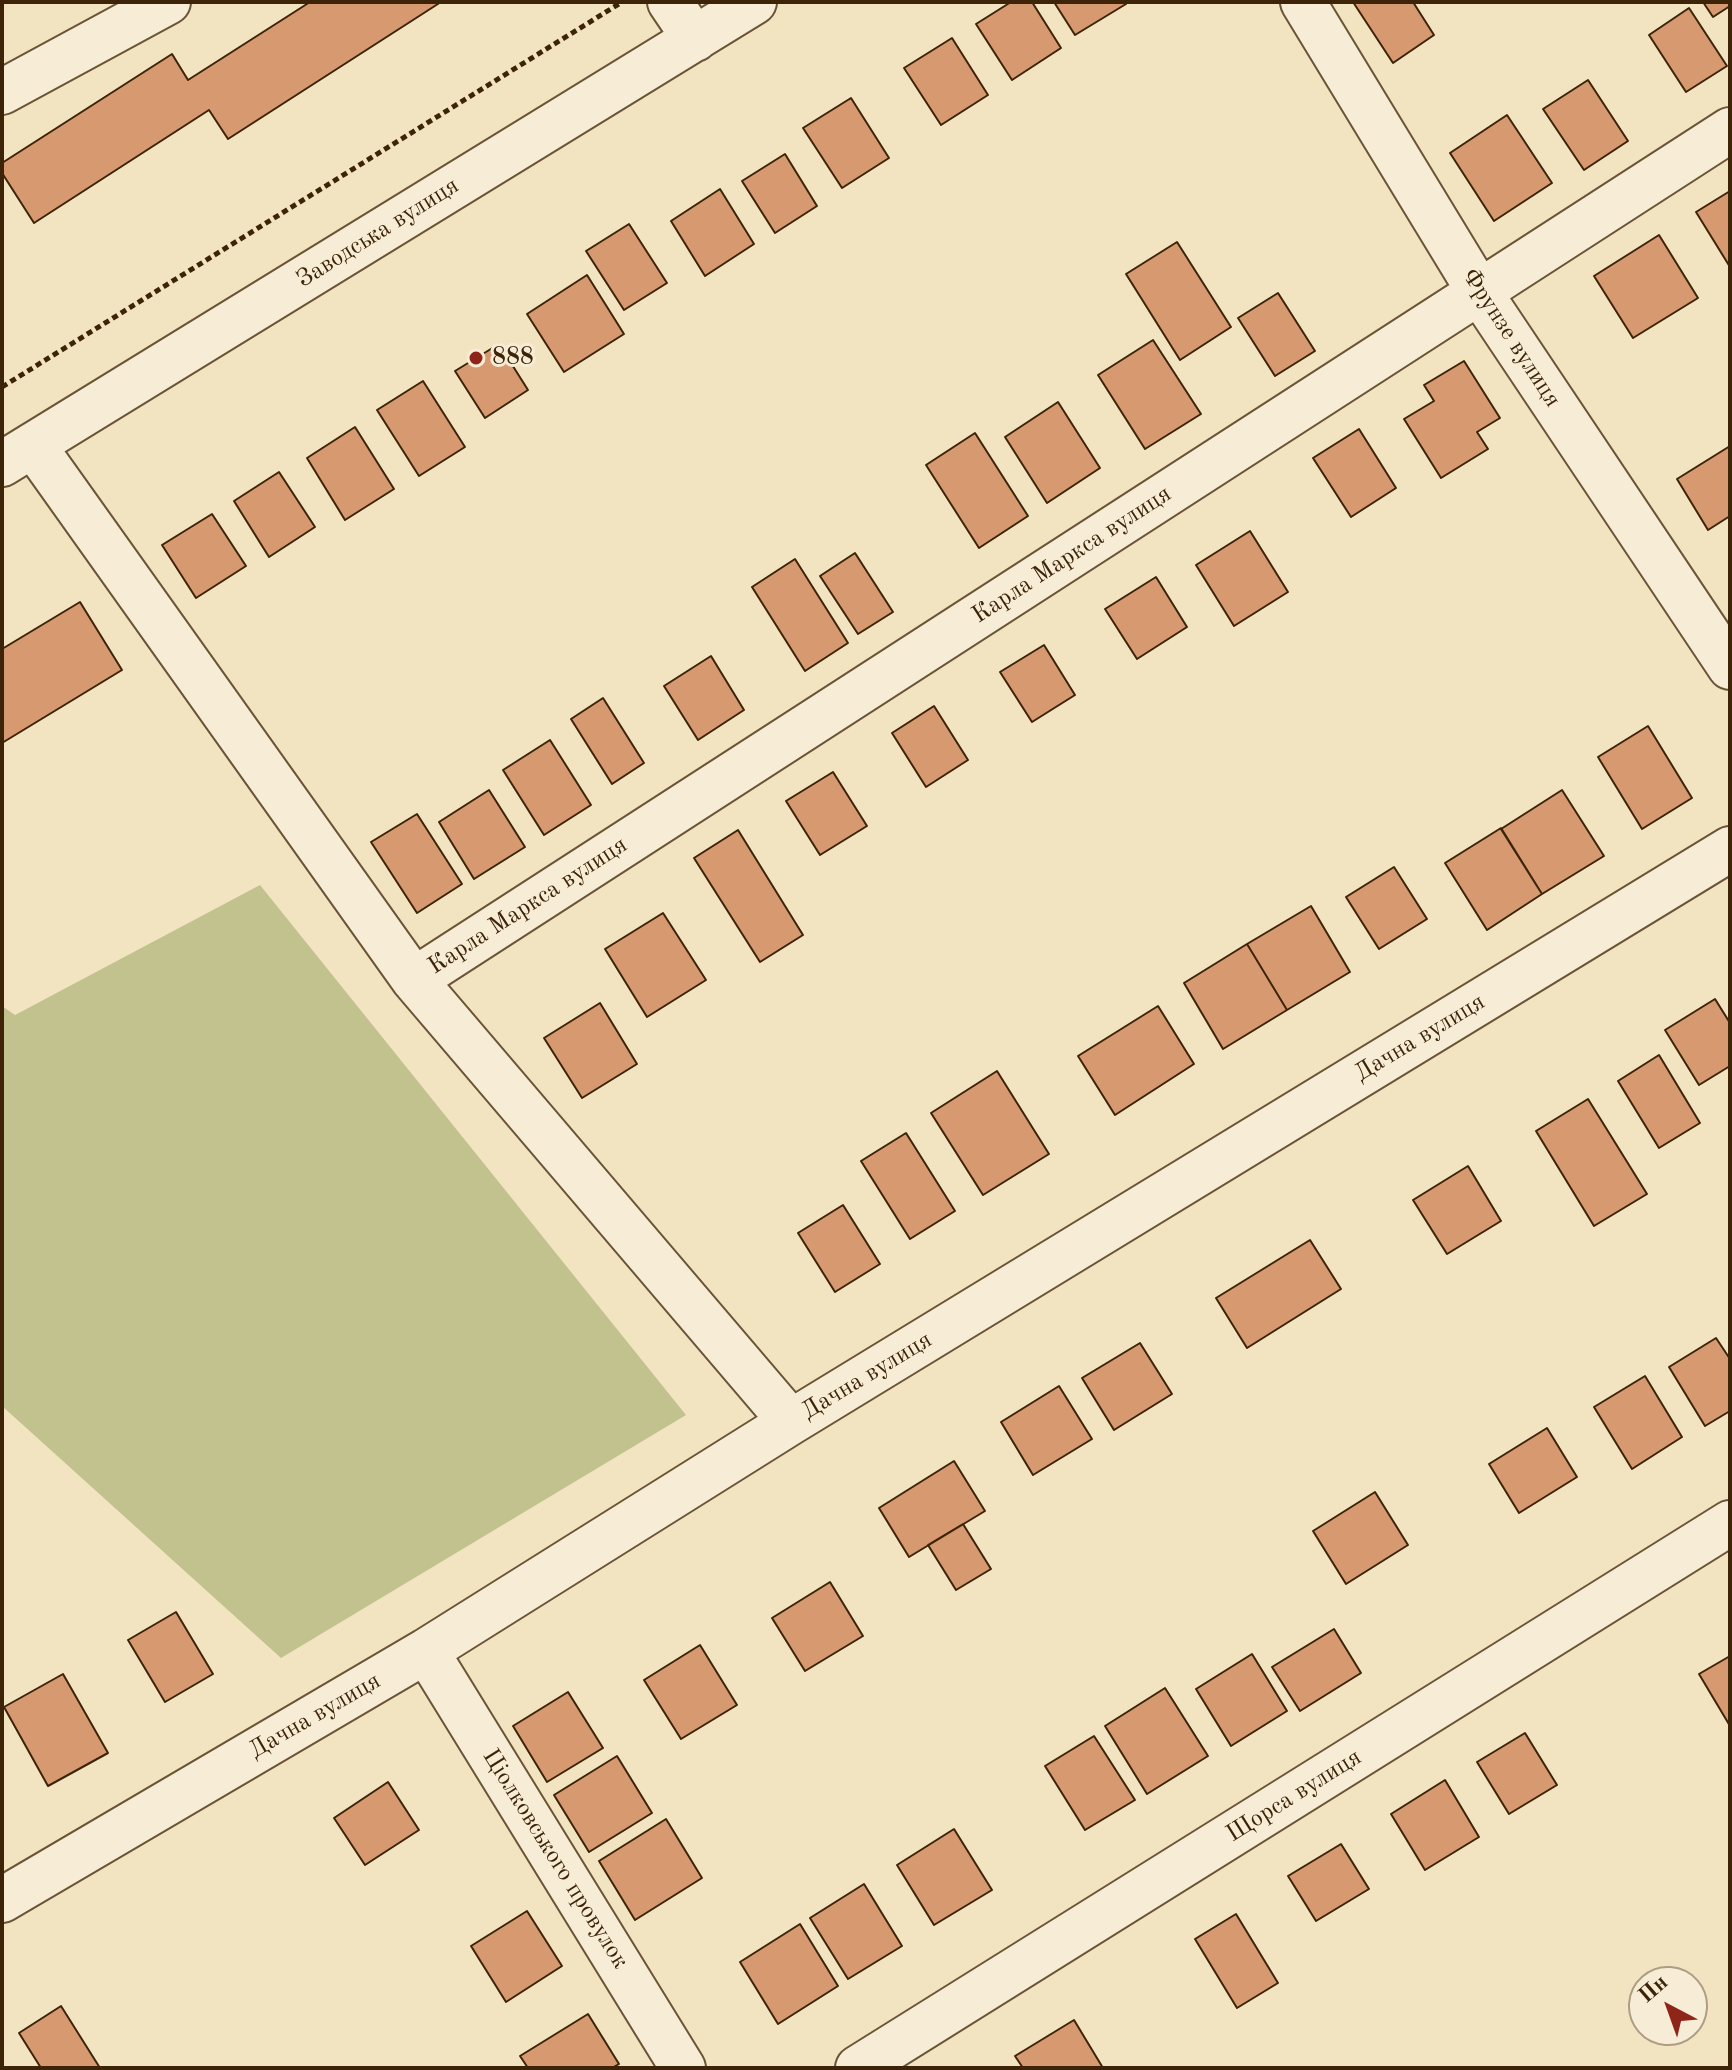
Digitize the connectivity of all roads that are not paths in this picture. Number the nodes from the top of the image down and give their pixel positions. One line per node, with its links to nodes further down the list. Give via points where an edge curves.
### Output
1 (168, 2): 6 (street)
2 (670, 2): 5 (street)
3 (754, 2): 5 (street, Заводська вулиця)
4 (1303, 2): 8 (street, Фрунзе вулиця)
5 (695, 39): 9 (street, Заводська вулиця)
6 (2, 92)
7 (1730, 130): 8 (street, Карла Маркса вулиця)
8 (1480, 293): 10 (street, Фрунзе вулиця); 12 (street, Карла Маркса вулиця)
9 (17, 454): 12 (street)
10 (1730, 667)
11 (1730, 849): 13 (street, Дачна вулиця)
12 (414, 980): 13 (street)
13 (791, 1422): 15 (street, Дачна вулиця)
14 (1730, 1523): 18 (street, Щорса вулиця)
15 (426, 1651): 16 (street, Дачна вулиця); 17 (street, Ціолковського провулок)
16 (2, 1900)
17 (683, 2068)
18 (858, 2068)

